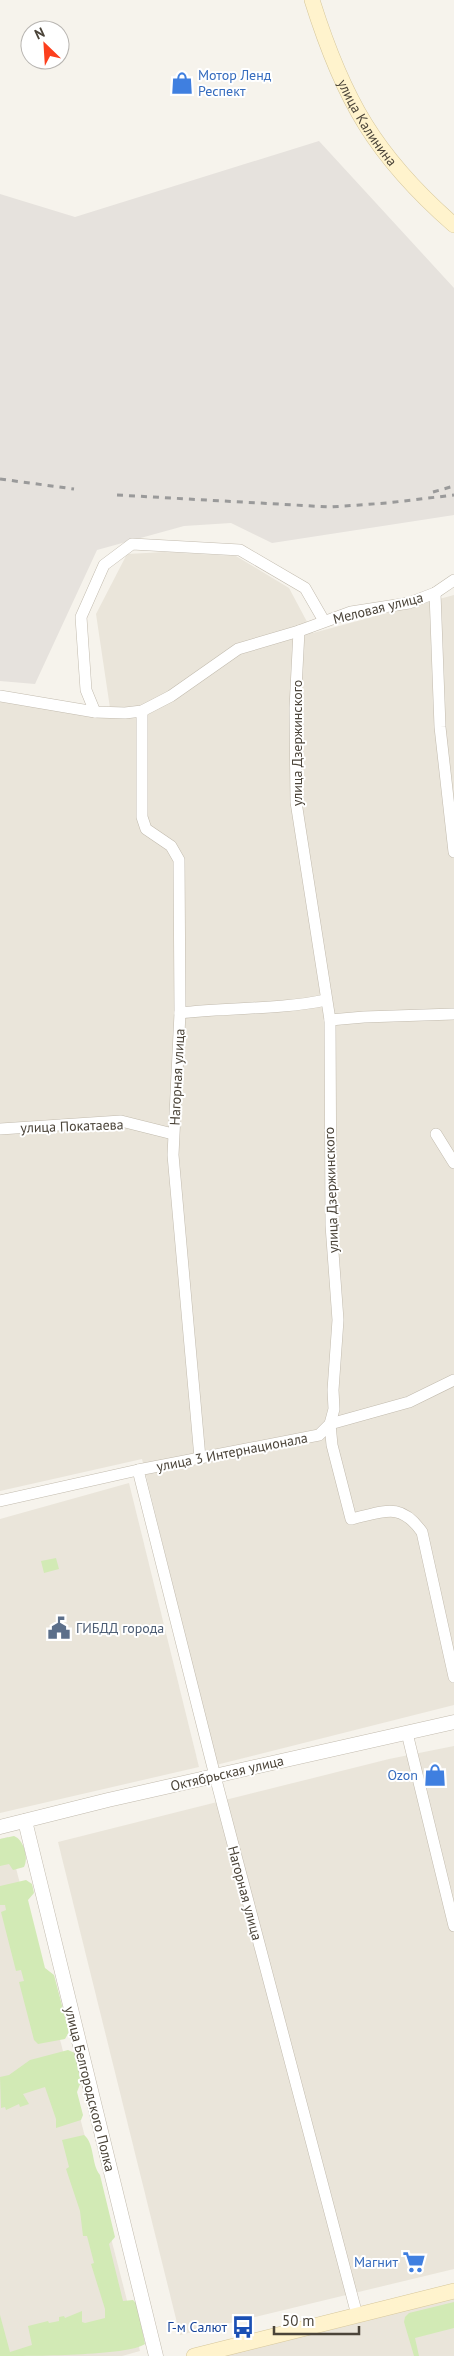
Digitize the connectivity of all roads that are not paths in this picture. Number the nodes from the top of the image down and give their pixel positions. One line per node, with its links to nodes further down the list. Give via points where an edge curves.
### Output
1 (312, 0): 2 (main road, улица Калинина, via 340,80 361,120 383,153)
2 (454, 226)
3 (454, 580): 4 (street, Меловая улица)
4 (435, 593): 5 (street, Меловая улица); 10 (street, via 440,727)
5 (324, 621): 6 (street, Меловая улица); 9 (street, via 305,588 240,550 132,544 104,565 81,617 86,690)
6 (299, 631): 8 (street, Меловая улица, via 238,649 171,696); 11 (street, улица Дзержинского, via 294,708 296,802)
7 (0, 696): 9 (street)
8 (142, 711): 9 (street); 12 (street, Нагорная улица, via 142,817 146,829 171,846 179,860)
9 (95, 712)
10 (454, 852)
11 (326, 1000): 12 (street, via 294,1007 225,1008); 14 (street, улица Дзержинского)
12 (180, 1013): 16 (street, Нагорная улица)
13 (454, 1014): 14 (street)
14 (330, 1020): 20 (street, улица Дзержинского, via 331,1225 338,1320 334,1409)
15 (0, 1129): 16 (street, улица Покатаева, via 121,1121)
16 (173, 1134): 21 (street, Нагорная улица)
17 (436, 1134): 18 (street)
18 (454, 1163)
19 (454, 1380): 20 (street, улица 3 Интернационала, via 409,1402)
20 (330, 1424): 21 (street, улица 3 Интернационала, via 319,1435); 24 (street, улица Дзержинского, via 332,1445 351,1519 398,1510 413,1518 422,1532)
21 (200, 1458): 22 (street, улица 3 Интернационала)
22 (138, 1470): 23 (street, улица 3 Интернационала); 27 (street, Нагорная улица)
23 (0, 1501)
24 (454, 1677)
25 (454, 1722): 26 (street, Октябрьская улица)
26 (407, 1733): 27 (street, Октябрьская улица); 30 (street)
27 (215, 1776): 28 (street, Октябрьская улица); 32 (street, Нагорная улица)
28 (25, 1821): 29 (street, Октябрьская улица); 33 (street, улица Белгородского Полка)
29 (0, 1827)
30 (454, 1926)
31 (454, 2291): 32 (main road)
32 (357, 2315): 34 (main road)
33 (156, 2356)
34 (194, 2356)

